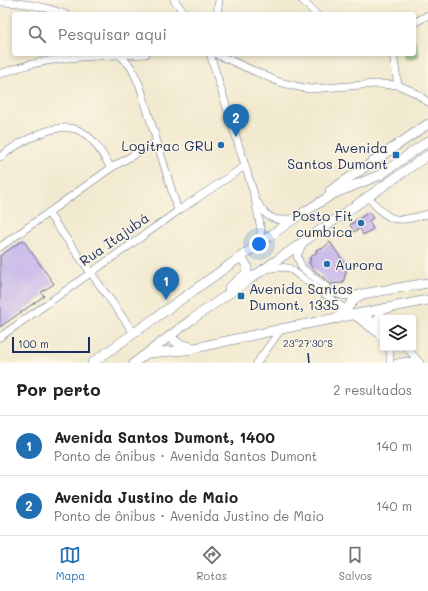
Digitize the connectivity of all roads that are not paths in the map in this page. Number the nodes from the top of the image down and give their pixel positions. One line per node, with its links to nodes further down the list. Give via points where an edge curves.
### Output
1 (174, 0): 6 (street)
2 (219, 0): 7 (street)
3 (302, 0): 8 (street)
4 (0, 2): 5 (street, via 17,2)
5 (59, 12)
6 (183, 12)
7 (217, 12)
8 (314, 12)
9 (428, 16): 10 (street)
10 (416, 22)
11 (95, 56): 16 (street, via 45,60)
12 (122, 56): 21 (street, via 131,67 140,86 150,113)
13 (211, 56): 24 (street)
14 (220, 56): 17 (street, via 279,82 305,88)
15 (393, 56): 17 (street)
16 (0, 74)
17 (398, 85): 18 (street)
18 (428, 102)
19 (428, 124): 28 (main road, via 324,195)
20 (428, 141): 28 (main road, via 380,175 338,192)
21 (156, 142): 25 (street); 29 (street)
22 (428, 155): 27 (main road)
23 (0, 157): 25 (street, via 29,138 52,131 76,129 91,139)
24 (245, 166): 26 (street); 29 (street, Rua Itajubá)
25 (111, 168): 30 (street)
26 (254, 194): 32 (street, via 262,210 271,218 282,220); 33 (street, via 260,224)
27 (369, 198): 31 (street, via 390,218 407,219); 34 (main road)
28 (317, 204): 32 (main road)
29 (178, 211): 38 (street, Rua Itajubá)
30 (48, 213): 35 (street); 38 (street)
31 (428, 214)
32 (298, 216): 33 (main road)
33 (260, 244): 36 (main road)
34 (303, 244): 37 (main road); 40 (street, via 297,256 302,268 339,295)
35 (0, 247)
36 (241, 256): 47 (main road, via 247,266 247,273 210,301); 51 (main road)
37 (266, 269): 42 (street, via 289,268); 47 (main road)
38 (90, 272): 51 (street); 53 (street, Rua Itajubá)
39 (428, 282): 40 (main road)
40 (362, 294): 42 (main road)
41 (428, 300): 43 (main road)
42 (346, 309): 44 (street); 46 (main road)
43 (381, 310): 44 (main road); 45 (main road)
44 (358, 315): 46 (main road); 48 (street); 52 (street)
45 (381, 315)
46 (338, 319): 49 (main road)
47 (191, 320): 54 (main road)
48 (380, 326)
49 (281, 329): 50 (main road); 55 (street)
50 (265, 332): 55 (street); 56 (main road)
51 (134, 333): 60 (main road)
52 (380, 334)
53 (0, 337)
54 (170, 337): 56 (main road, via 179,344); 59 (main road)
55 (268, 347): 62 (street)
56 (194, 348): 59 (main road)
57 (390, 351): 63 (street)
58 (410, 351): 66 (street)
59 (148, 353): 61 (main road)
60 (92, 363)
61 (134, 363)
62 (257, 363)
63 (390, 363)
64 (397, 363): 65 (street)
65 (416, 363)
66 (420, 363)

